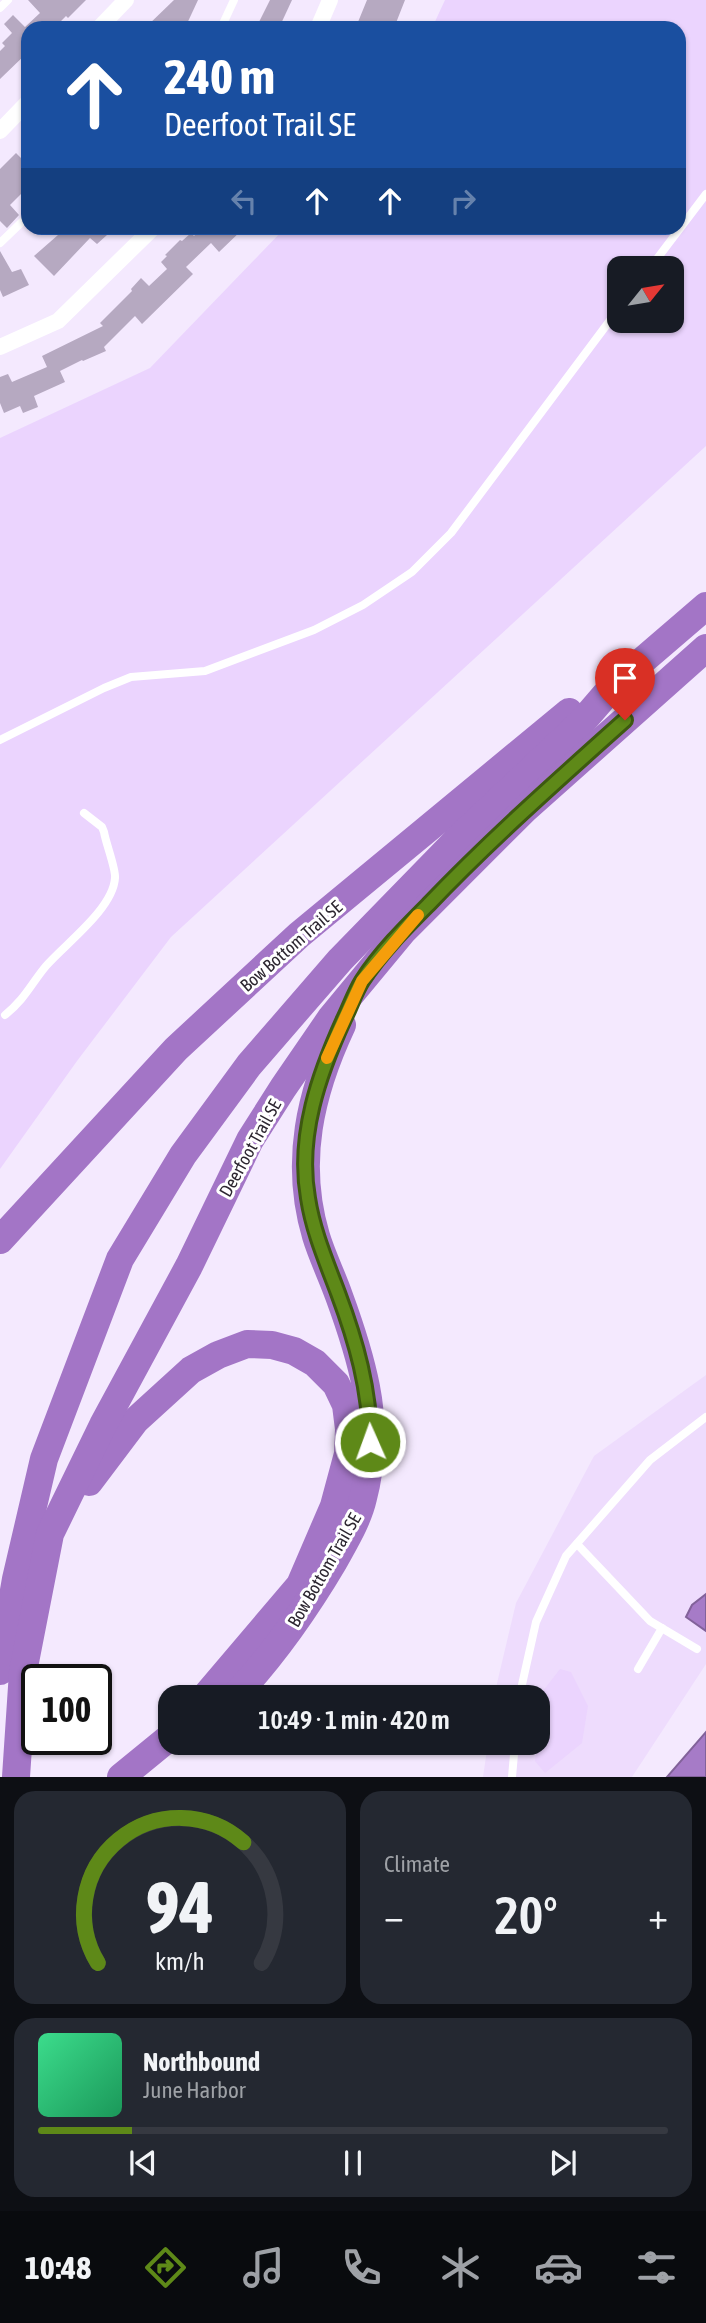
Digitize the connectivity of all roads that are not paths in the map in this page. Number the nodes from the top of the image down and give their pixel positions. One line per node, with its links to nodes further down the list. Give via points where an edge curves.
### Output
1 (8, 0): 5 (lane)
2 (127, 0): 6 (street)
3 (234, 0): 7 (lane)
4 (330, 0): 8 (street)
5 (0, 8)
6 (106, 21)
7 (224, 21)
8 (320, 21)
9 (21, 109): 10 (street)
10 (0, 131)
11 (706, 194): 12 (lane)
12 (686, 220)
13 (21, 223): 16 (lane)
14 (146, 235): 19 (street, via 58,321)
15 (675, 235): 17 (lane)
16 (0, 243)
17 (659, 256)
18 (607, 324): 23 (lane, via 451,533 412,572 314,630 205,671 131,677)
19 (0, 347)
20 (706, 607): 22 (highway, Deerfoot Trail SE)
21 (706, 648): 25 (highway, Deerfoot Trail SE, via 524,810 403,931)
22 (613, 686): 27 (highway, Bow Bottom Trail SE, via 557,721 299,935 176,1049); 31 (highway, Deerfoot Trail SE, via 340,960 249,1065 183,1155 120,1259 44,1459)
23 (0, 740)
24 (84, 813): 26 (lane, via 104,832 115,871 113,887 97,912)
25 (362, 981): 29 (highway, Deerfoot Trail SE, via 305,1055 250,1140); 37 (highway, Bow Bottom Trail SE, via 317,1085 304,1155 316,1236 355,1341 367,1390 369,1457 363,1499 349,1534 298,1618)
26 (5, 1015)
27 (0, 1240)
28 (706, 1417): 30 (lane, via 650,1460)
29 (50, 1534): 31 (highway, Deerfoot Trail SE); 36 (highway, via 135,1421 191,1370 247,1344 294,1351 325,1371 346,1405 349,1429 348,1454 334,1506 300,1586)
30 (577, 1544): 32 (lane); 38 (lane, via 566,1556 537,1622)
31 (28, 1581): 35 (highway, Deerfoot Trail SE)
32 (662, 1628): 33 (lane); 34 (lane)
33 (697, 1649)
34 (638, 1669)
35 (12, 1671): 42 (highway, Deerfoot Trail SE)
36 (215, 1685)
37 (244, 1685)
38 (522, 1685)
39 (158, 1747): 43 (highway)
40 (173, 1755): 44 (highway)
41 (514, 1755): 45 (lane)
42 (16, 1777)
43 (121, 1777)
44 (146, 1777)
45 (512, 1777)

